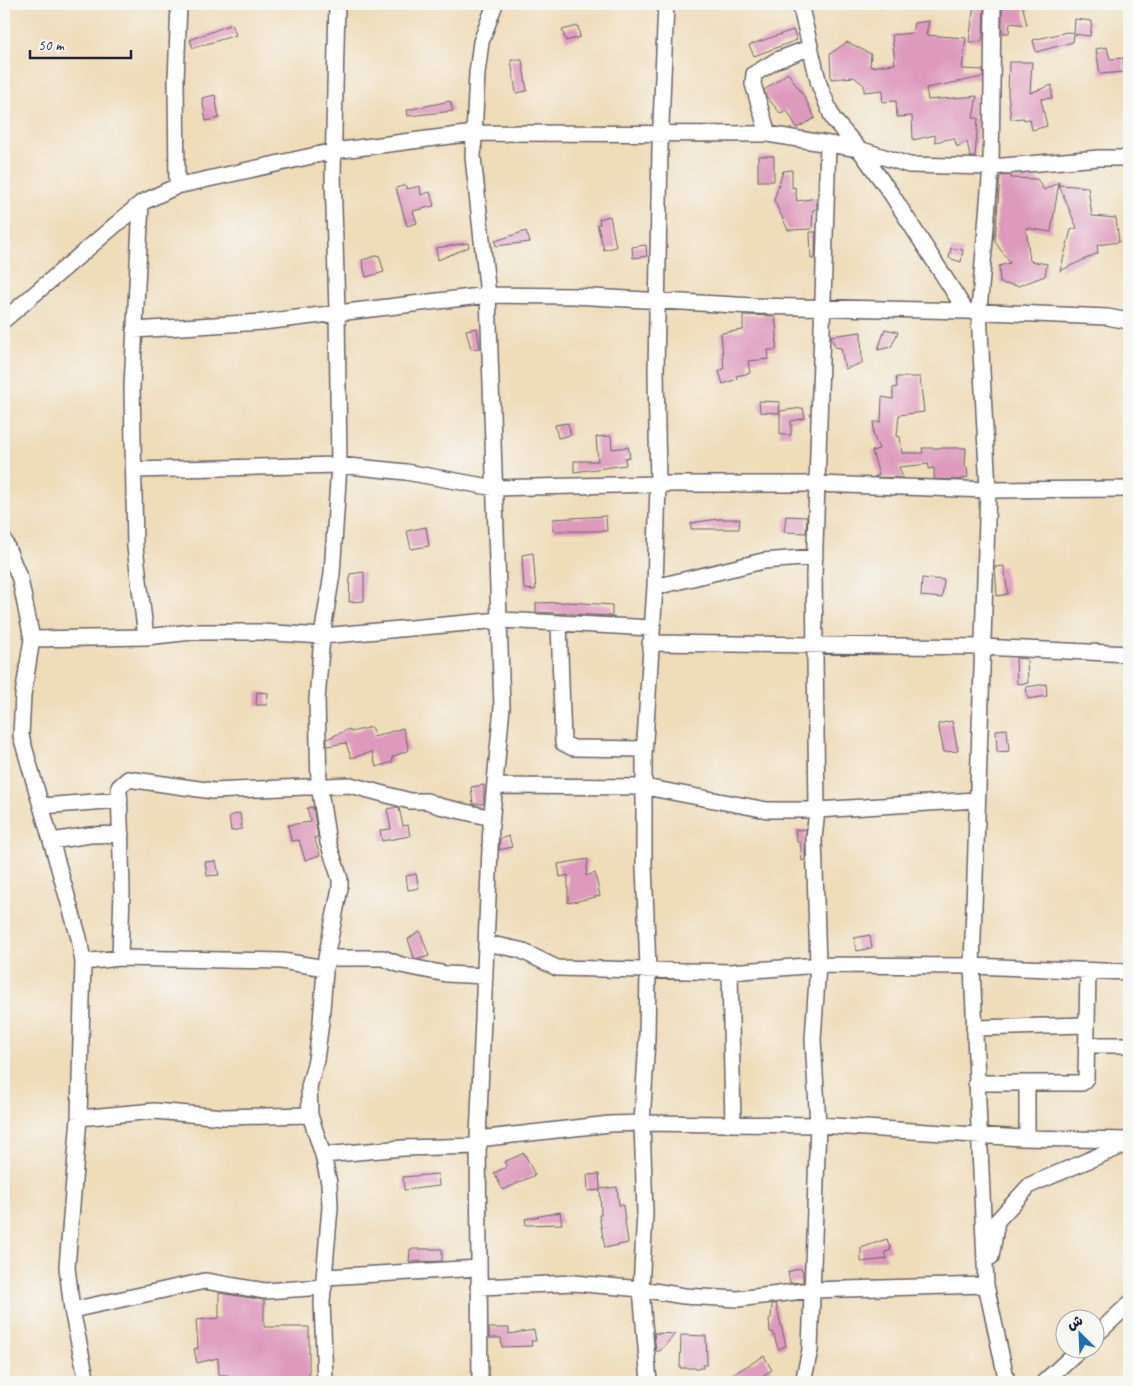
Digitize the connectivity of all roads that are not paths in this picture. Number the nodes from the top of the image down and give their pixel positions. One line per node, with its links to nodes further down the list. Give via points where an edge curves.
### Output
1 (179, 4): 16 (street)
2 (337, 4): 13 (street)
3 (496, 4): 8 (street, via 481,42)
4 (666, 4): 10 (street)
5 (800, 4): 7 (street)
6 (993, 4): 15 (street)
7 (809, 48): 9 (street, via 754,74 753,84); 12 (street, via 833,119)
8 (474, 133): 10 (street); 13 (street); 18 (street, via 473,157)
9 (768, 134): 10 (street); 11 (street)
10 (661, 135): 19 (street)
11 (828, 144): 12 (street); 20 (street)
12 (860, 149): 15 (street, via 909,165); 22 (street)
13 (334, 151): 16 (street); 21 (street)
14 (1129, 158): 15 (street)
15 (990, 167): 22 (street)
16 (177, 186): 17 (street)
17 (141, 203): 23 (street); 25 (street)
18 (488, 295): 19 (street); 21 (street); 30 (street)
19 (658, 301): 20 (street); 28 (street)
20 (824, 306): 22 (street); 29 (street)
21 (337, 311): 25 (street, via 263,322); 26 (street)
22 (972, 311): 24 (street); 32 (street)
23 (4, 320)
24 (1129, 320)
25 (134, 330): 27 (street)
26 (338, 465): 27 (street); 30 (street, via 406,472); 38 (street, via 332,574)
27 (134, 470): 40 (street, via 135,546)
28 (658, 484): 29 (street); 30 (street); 35 (street)
29 (817, 484): 32 (street); 34 (street)
30 (495, 488): 36 (street)
31 (1129, 489): 32 (street)
32 (988, 490): 43 (street)
33 (4, 540): 41 (street, via 20,579)
34 (815, 557): 35 (street, via 764,561); 42 (street)
35 (655, 587): 39 (street)
36 (500, 620): 37 (street); 38 (street); 47 (street, via 502,707)
37 (559, 623): 39 (street); 45 (street, via 563,744 573,748)
38 (322, 636): 40 (street, via 192,632); 46 (street, via 317,700)
39 (651, 636): 42 (street); 45 (street)
40 (146, 637): 41 (street)
41 (32, 639): 51 (street, via 23,695 21,736)
42 (814, 644): 43 (street); 52 (street)
43 (982, 647): 44 (street); 50 (street)
44 (1129, 654)
45 (644, 750): 48 (street)
46 (319, 785): 49 (street, via 213,791 128,779 119,787); 53 (street, via 350,785); 59 (street, via 328,842 340,879)
47 (495, 786): 48 (street); 53 (street)
48 (645, 787): 52 (street, via 757,810); 62 (street)
49 (120, 800): 51 (street); 54 (street)
50 (976, 800): 52 (street); 61 (street)
51 (42, 806): 55 (street)
52 (817, 810): 60 (street, via 814,839)
53 (492, 818): 56 (street)
54 (121, 834): 55 (street, via 90,835); 57 (street)
55 (52, 842): 58 (street)
56 (486, 943): 62 (street, via 520,950 557,968); 66 (street)
57 (120, 958): 58 (street); 59 (street)
58 (83, 962): 74 (street)
59 (325, 963): 66 (street, via 382,958 446,974); 73 (street, via 321,1022 309,1087)
60 (818, 965): 61 (street); 64 (street); 77 (street, via 813,1039)
61 (972, 966): 63 (street); 68 (street)
62 (648, 969): 64 (street); 75 (street)
63 (1088, 971): 65 (street); 67 (street)
64 (730, 972): 76 (street)
65 (1129, 972)
66 (485, 976): 80 (street)
67 (1087, 1025): 68 (street); 69 (street)
68 (974, 1028): 71 (street)
69 (1086, 1046): 70 (street); 72 (street, via 1086,1078 1082,1083)
70 (1129, 1046)
71 (976, 1083): 72 (street); 78 (street)
72 (1028, 1084): 79 (street)
73 (310, 1115): 74 (street, via 224,1116 154,1111); 82 (street)
74 (80, 1118): 90 (street, via 67,1267)
75 (642, 1123): 76 (street); 80 (street, via 610,1124); 87 (street, via 644,1212)
76 (733, 1124): 77 (street)
77 (818, 1125): 78 (street); 88 (street)
78 (979, 1136): 79 (street); 85 (street)
79 (1027, 1138): 81 (street)
80 (478, 1142): 82 (street); 83 (street)
81 (1129, 1142): 85 (street, via 1030,1185 997,1222)
82 (323, 1155): 84 (street, via 330,1207)
83 (478, 1268): 84 (street); 86 (street)
84 (325, 1282): 90 (street, via 265,1291 205,1281); 94 (street, via 322,1302)
85 (986, 1285): 88 (street); 98 (street)
86 (478, 1287): 87 (street, via 565,1283); 95 (street)
87 (641, 1289): 88 (street, via 684,1296 738,1298); 96 (street)
88 (811, 1290): 97 (street, via 810,1350)
89 (1129, 1304): 91 (street)
90 (72, 1310): 93 (street)
91 (1106, 1326)
92 (1070, 1358): 99 (street)
93 (88, 1382)
94 (325, 1382)
95 (480, 1382)
96 (649, 1382)
97 (803, 1382)
98 (1008, 1382)
99 (1044, 1382)

